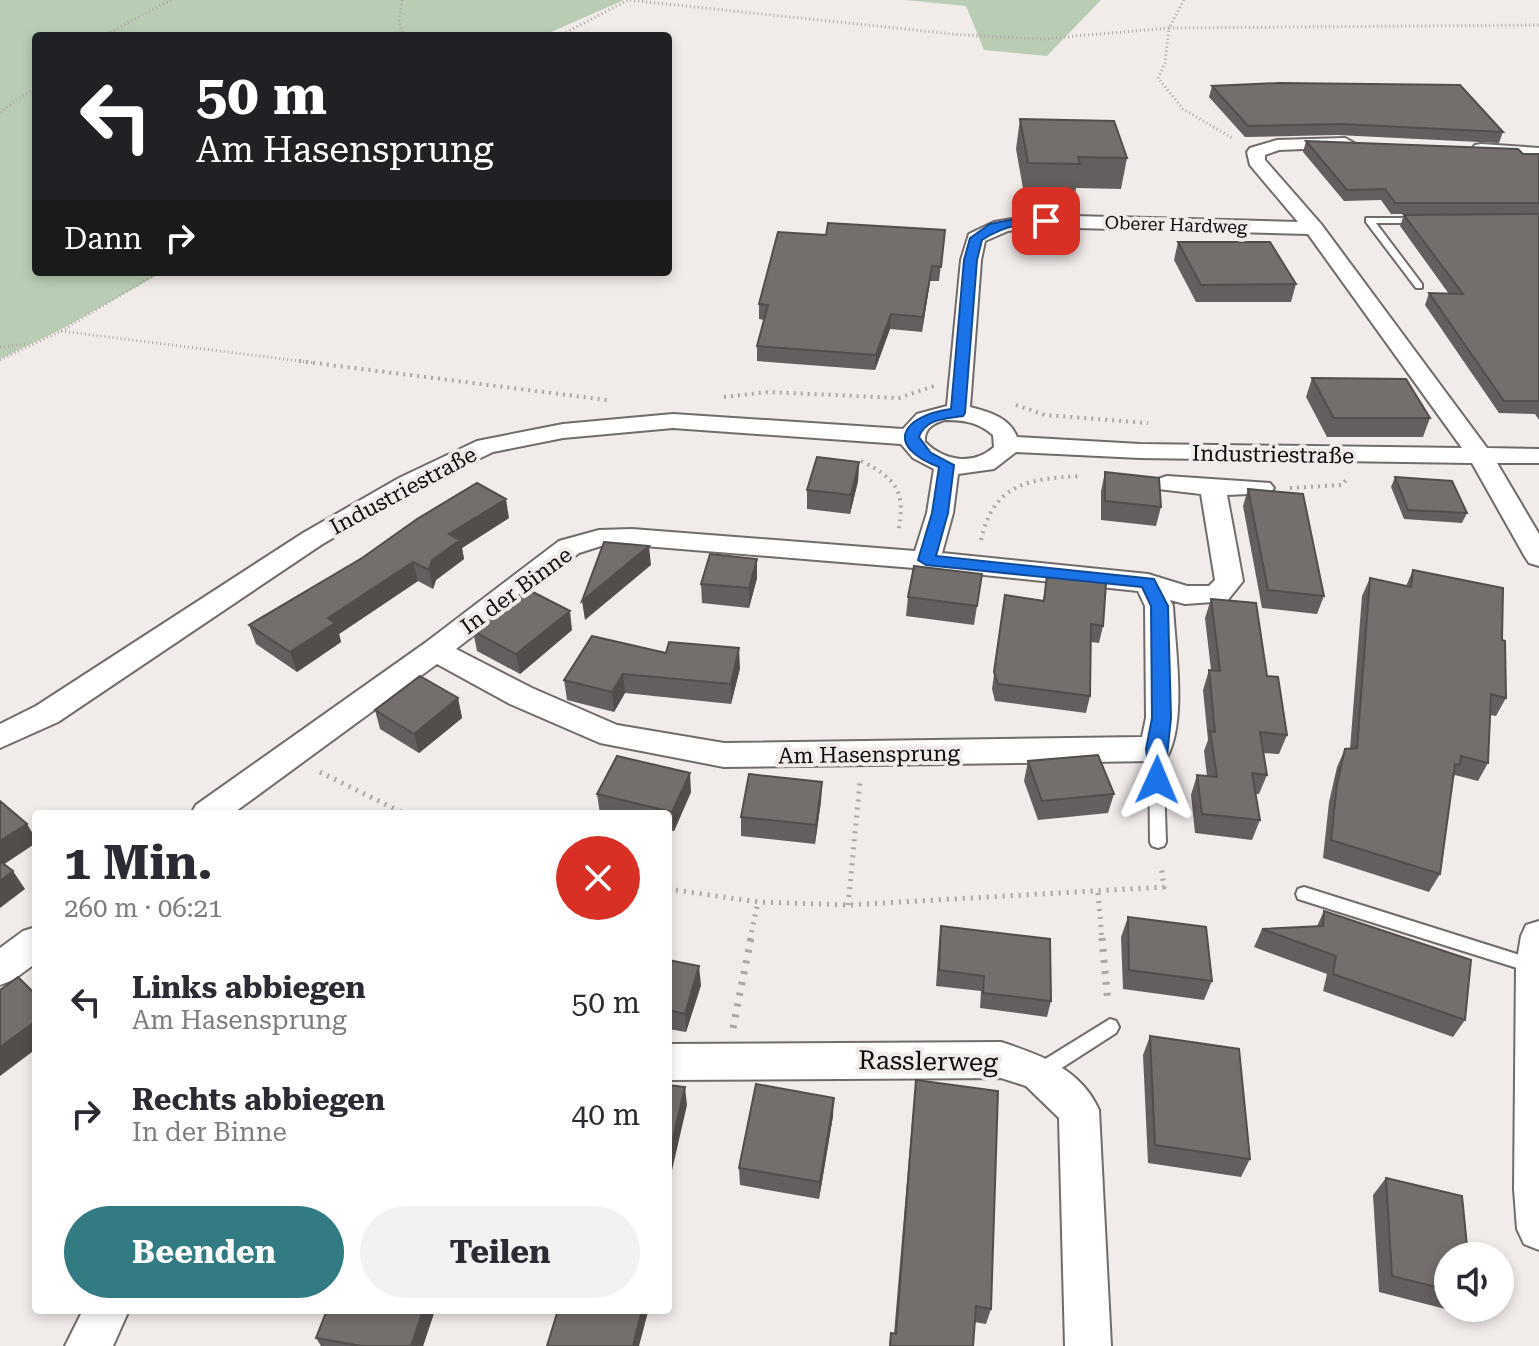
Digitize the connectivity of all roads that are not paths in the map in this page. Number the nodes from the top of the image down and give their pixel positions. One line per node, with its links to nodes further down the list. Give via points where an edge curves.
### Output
1 (1369, 145): 5 (street, via 1277,145 1256,152 1256,161)
2 (1464, 149): 3 (street)
3 (1539, 153)
4 (1431, 220): 6 (lane, via 1369,220)
5 (1314, 228): 7 (street, Oberer Hardweg, via 1046,221 995,227 976,238 971,260); 10 (street)
6 (1419, 286)
7 (958, 413): 8 (street, via 930,416); 9 (street, via 999,426)
8 (912, 437): 12 (street, via 925,456); 20 (street, Industriestraße, via 673,421 563,431 486,446 408,483 312,539 47,714)
9 (1007, 444): 10 (street, Industriestraße); 12 (street, via 1001,455 984,464)
10 (1480, 455): 11 (street, Industriestraße); 16 (street)
11 (1539, 456)
12 (947, 465): 17 (street)
13 (1167, 484): 14 (street)
14 (1213, 487): 15 (street); 18 (street, via 1229,581 1217,595 1185,595)
15 (1261, 488)
16 (1539, 557)
17 (926, 560): 18 (street); 19 (street, In der Binne, via 599,538 569,547)
18 (1148, 583): 21 (street, via 1159,606 1162,718)
19 (435, 650): 21 (street, Am Hasensprung, via 521,696 611,735 724,755); 22 (street, In der Binne)
20 (0, 737)
21 (1156, 749): 23 (lane)
22 (213, 810)
23 (1158, 842)
24 (1304, 894): 26 (lane)
25 (32, 945): 27 (street)
26 (1536, 951): 31 (street)
27 (0, 969)
28 (1110, 1027): 30 (lane)
29 (672, 1062): 30 (street, Rasslerweg, via 1001,1060)
30 (1039, 1072): 34 (street, Rasslerweg, via 1079,1110)
31 (1538, 1203)
32 (105, 1314): 33 (street)
33 (88, 1346)
34 (1088, 1346)

